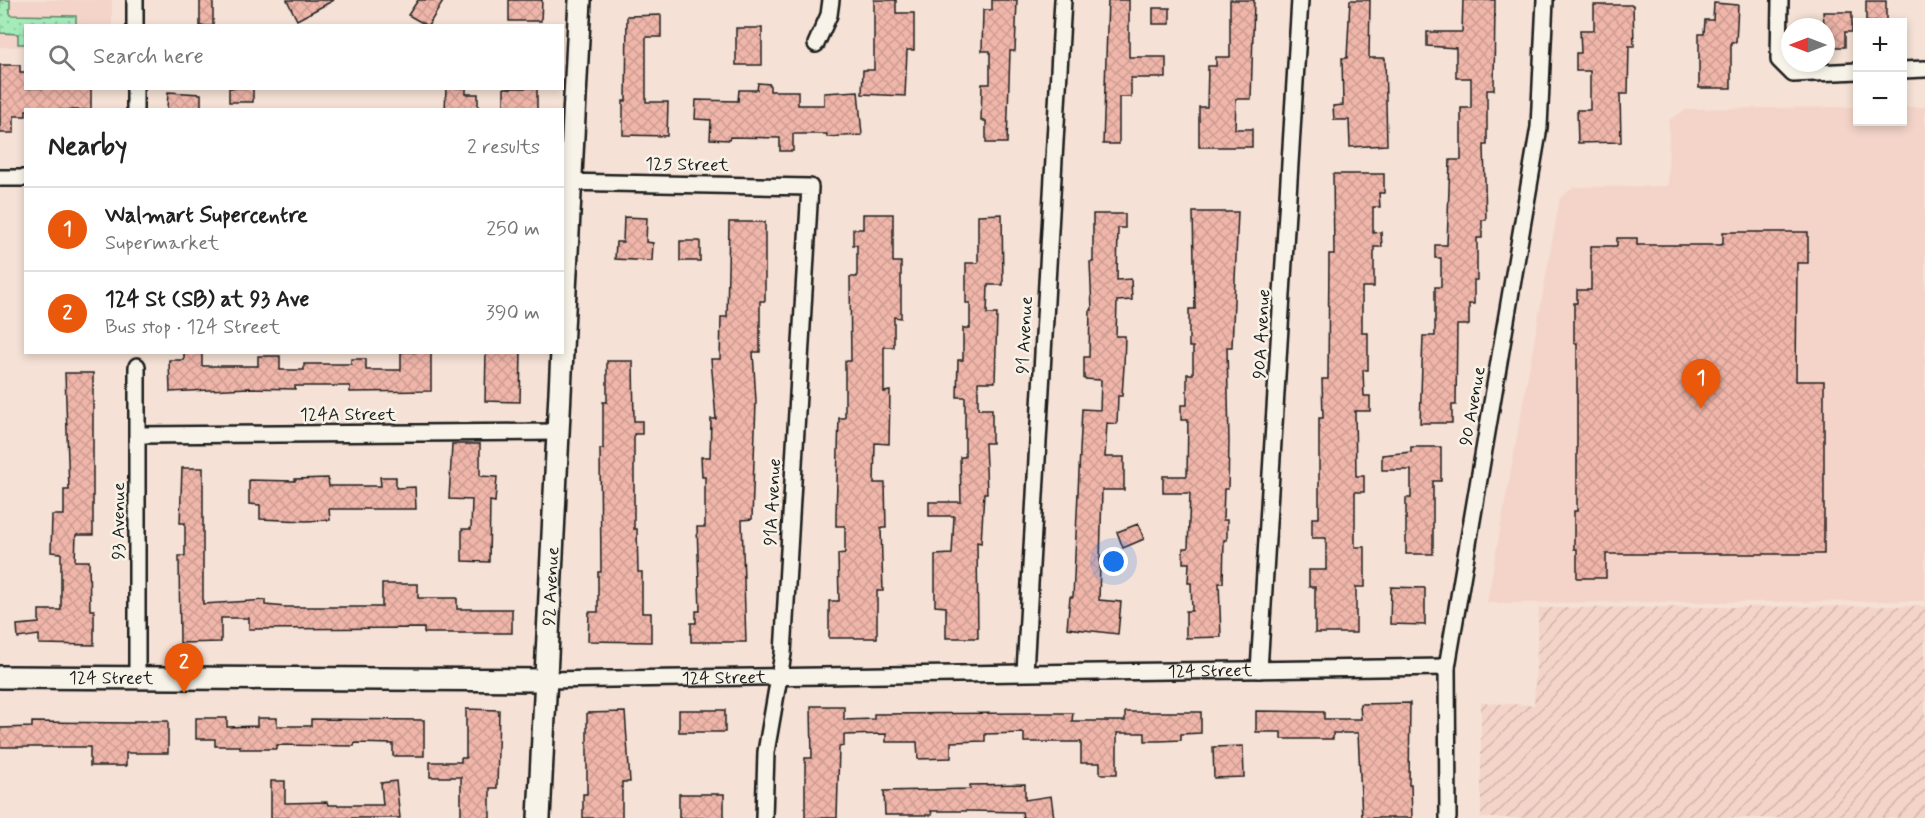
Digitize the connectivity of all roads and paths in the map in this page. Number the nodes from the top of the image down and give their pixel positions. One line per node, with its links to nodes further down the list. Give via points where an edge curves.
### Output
1 (135, 0): 8 (street)
2 (580, 0): 17 (street, 92 Avenue)
3 (831, 0): 9 (street, via 830,15)
4 (1063, 0): 26 (street, 91 Avenue)
5 (1300, 0): 25 (street, 90A Avenue)
6 (1545, 0): 24 (street, 90 Avenue, via 1537,137)
7 (1780, 0): 12 (street, via 1779,60 1793,74)
8 (135, 24)
9 (816, 44)
10 (1907, 69): 11 (street)
11 (1925, 69)
12 (1853, 71)
13 (135, 90): 14 (street)
14 (135, 108)
15 (0, 178): 16 (street)
16 (24, 178)
17 (567, 182): 18 (street, 125 Street); 19 (street, 92 Avenue)
18 (810, 187): 29 (street, 91A Avenue, via 783,654)
19 (564, 283)
20 (562, 354): 22 (street, 92 Avenue)
21 (137, 366): 23 (street, 93 Avenue)
22 (558, 432): 23 (street, 124A Street); 30 (street, 92 Avenue)
23 (138, 435): 27 (street, 93 Avenue)
24 (1447, 667): 25 (street, 124 Street); 33 (street, 90 Avenue)
25 (1259, 670): 26 (street, 124 Street)
26 (1024, 672): 29 (street, 124 Street)
27 (137, 676): 28 (street, 124 Street); 30 (street, 124 Street)
28 (0, 677)
29 (778, 677): 30 (street, 124 Street); 32 (street, 91A Avenue, via 766,752)
30 (544, 680): 31 (street, 92 Avenue)
31 (539, 818)
32 (764, 818)
33 (1448, 818)

